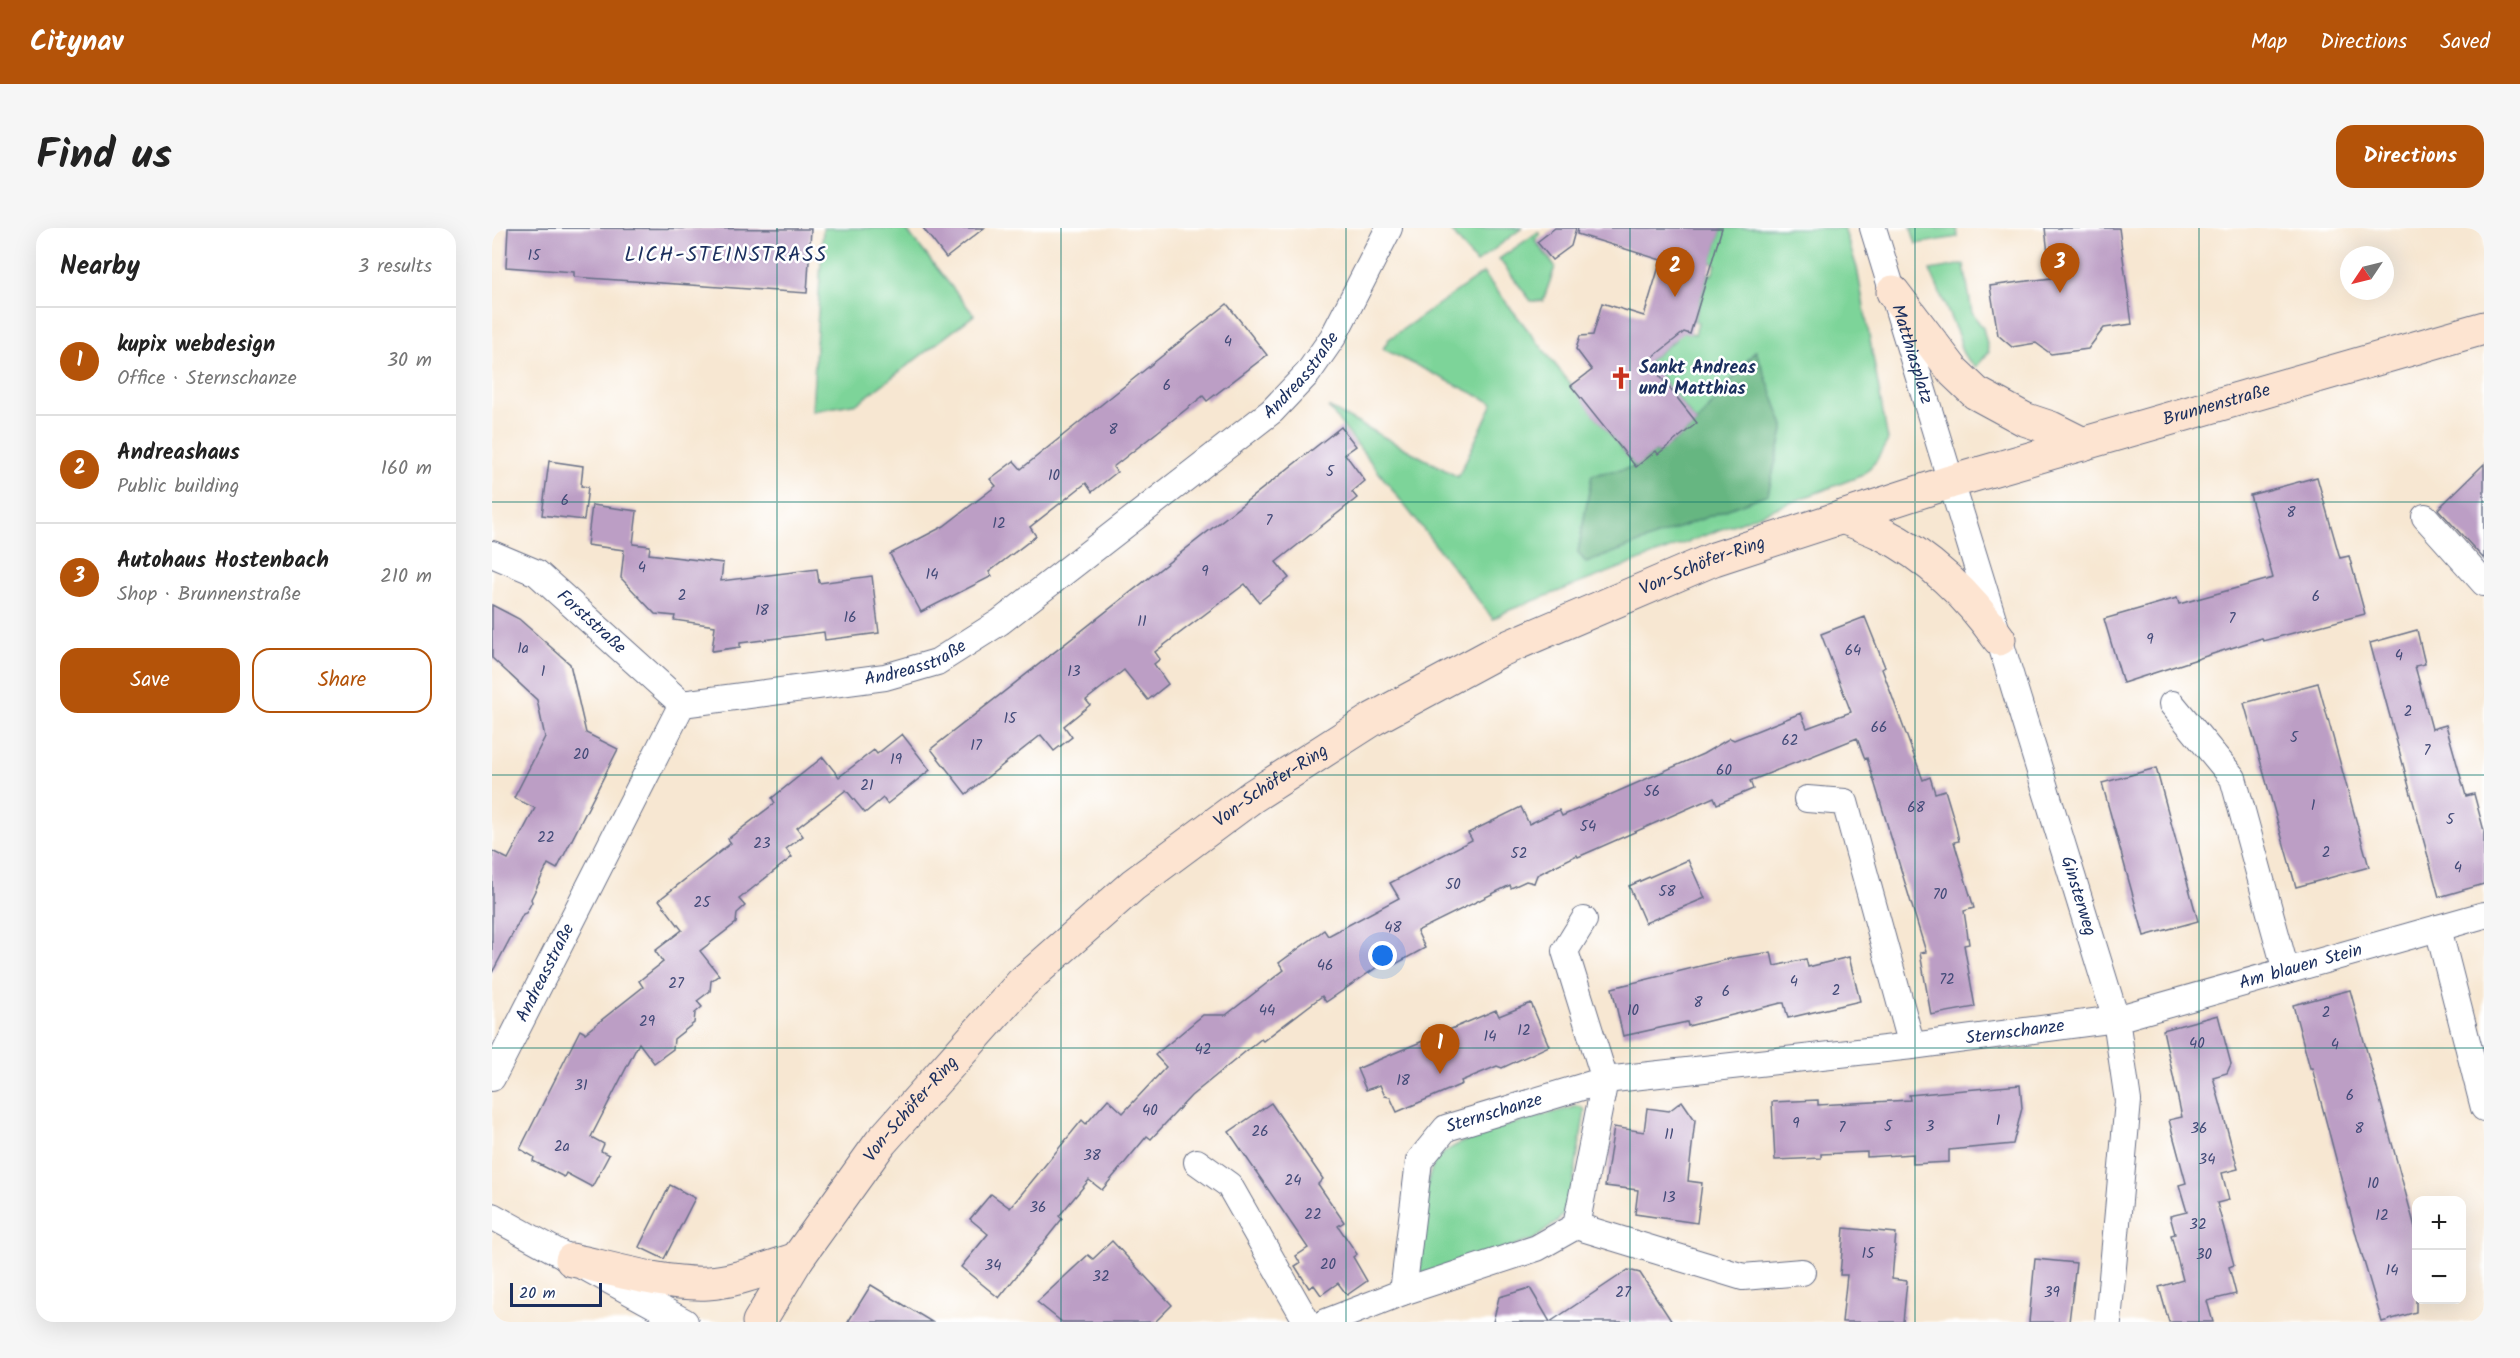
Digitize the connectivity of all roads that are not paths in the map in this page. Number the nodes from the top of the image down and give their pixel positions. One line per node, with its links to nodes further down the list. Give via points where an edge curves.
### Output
1 (1389, 228): 12 (street, Andreasstraße, via 1333,337 1308,373 1272,411 1000,622 937,662 885,677)
2 (1873, 228): 3 (street, Matthiasplatz)
3 (1893, 292): 5 (main road, via 1954,372 1976,393 2015,415); 6 (street, Matthiasplatz)
4 (2484, 327): 5 (main road, Brunnenstraße)
5 (2083, 444): 6 (main road, Brunnenstraße)
6 (1950, 482): 7 (main road, Von-Schöfer-Ring); 11 (street, Ginsterweg)
7 (1842, 517): 11 (main road, via 1881,533 1941,573); 27 (main road, Von-Schöfer-Ring, via 1714,559 1501,650 1373,719 1253,796 1133,885 1022,983 881,1142)
8 (2425, 517): 10 (street)
9 (492, 554): 12 (street, Forststraße, via 537,573)
10 (2484, 582)
11 (1999, 639): 19 (street, Ginsterweg)
12 (682, 704): 21 (street, Andreasstraße)
13 (2172, 704): 18 (street, via 2233,777)
14 (1808, 799): 20 (street, via 1845,802)
15 (2484, 915): 17 (street, Am blauen Stein)
16 (1584, 920): 22 (street, via 1565,951)
17 (2438, 928): 18 (street, Am blauen Stein); 23 (street)
18 (2286, 971): 19 (street, Am blauen Stein)
19 (2116, 1019): 20 (street, Sternschanze); 35 (street, Ginsterweg, via 2128,1101)
20 (1912, 1046): 22 (street, Sternschanze)
21 (492, 1078)
22 (1605, 1080): 26 (street); 30 (street, Sternschanze, via 1446,1128 1419,1161)
23 (2484, 1108)
24 (1197, 1162): 33 (street, via 1229,1185)
25 (492, 1216): 28 (street)
26 (1576, 1226): 29 (street, via 1743,1277); 30 (street, via 1537,1248)
27 (797, 1259): 28 (main road, via 708,1283 646,1276); 32 (main road, Von-Schöfer-Ring)
28 (572, 1260): 31 (street)
29 (1802, 1272)
30 (1403, 1292): 34 (street)
31 (685, 1322)
32 (759, 1322)
33 (1307, 1322)
34 (1326, 1322)
35 (2108, 1322)

